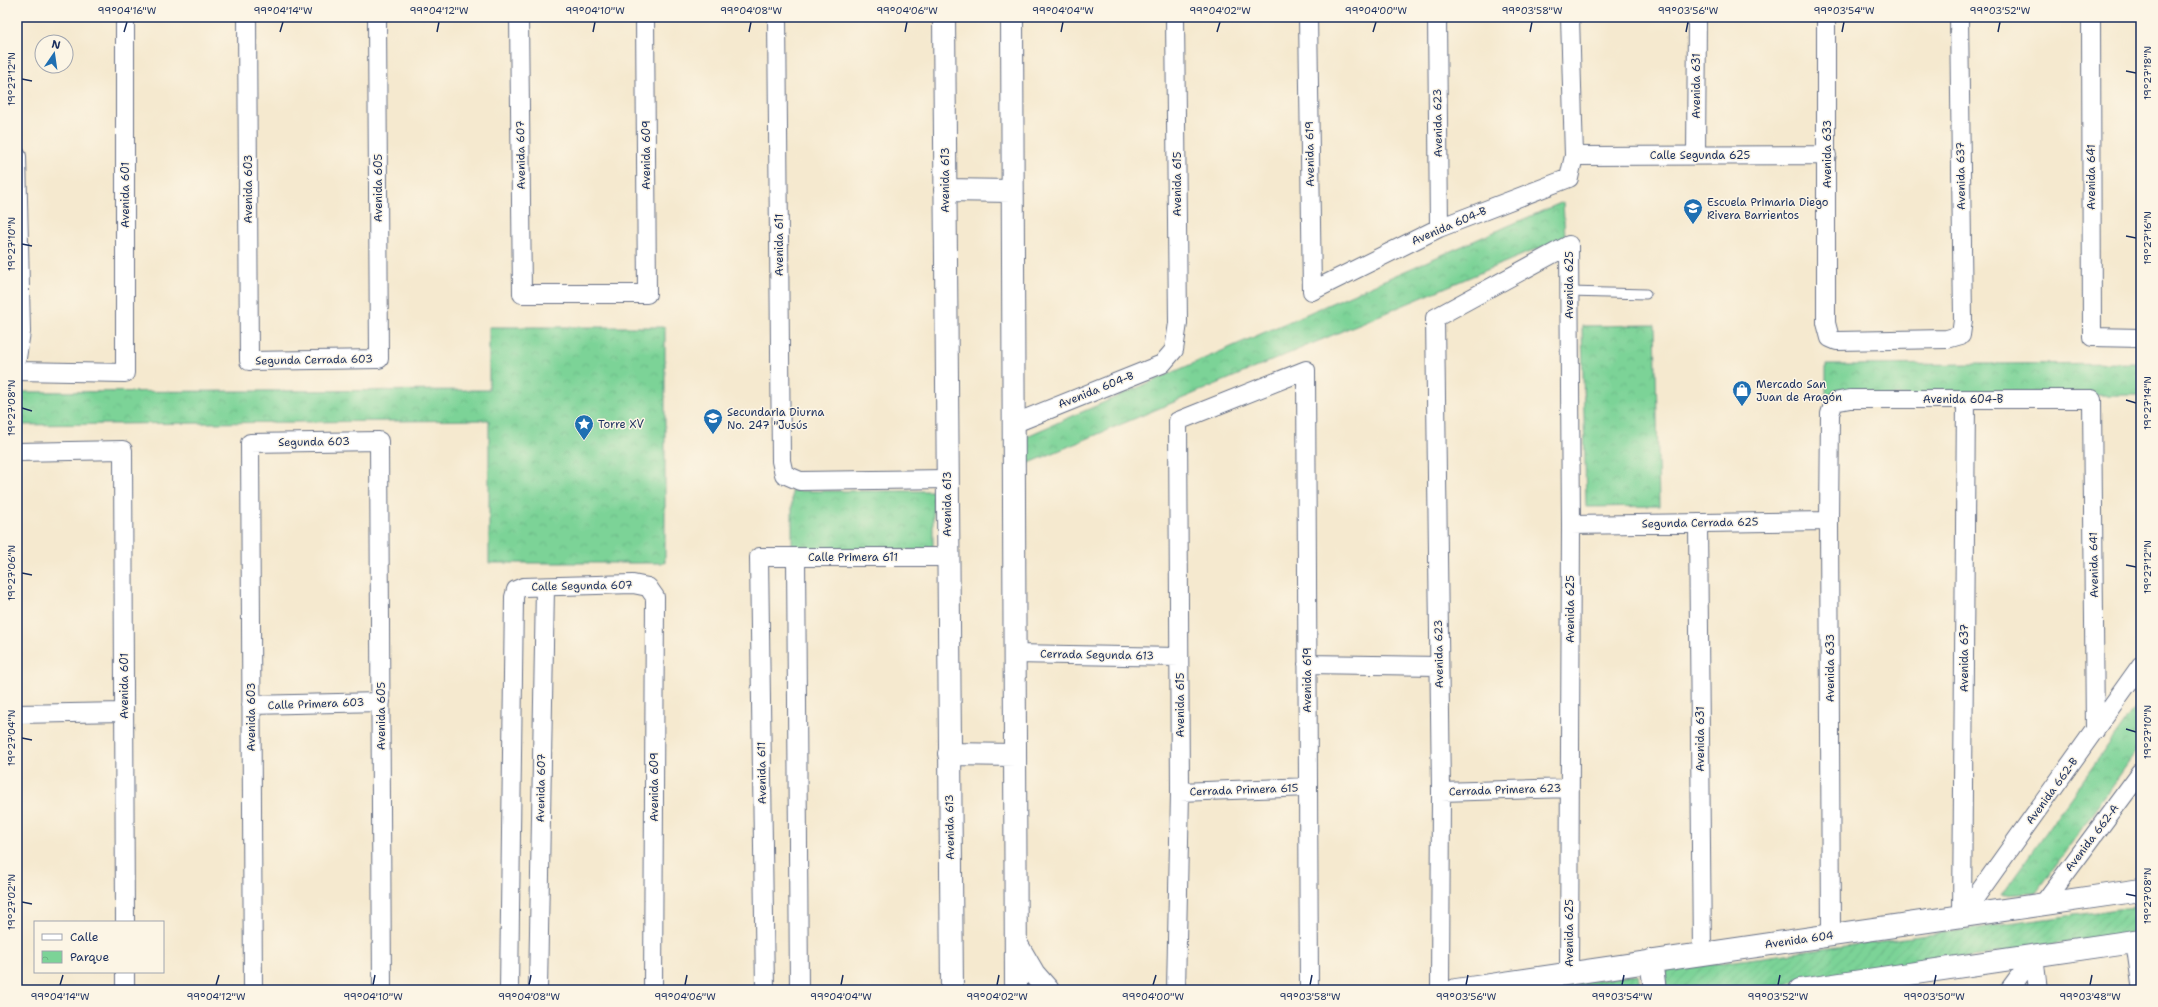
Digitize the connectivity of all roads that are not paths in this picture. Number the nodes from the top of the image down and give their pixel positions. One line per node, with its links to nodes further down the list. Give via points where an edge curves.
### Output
1 (125, 17): 36 (street, Avenida 601, via 125,372)
2 (247, 17): 34 (street, Avenida 603)
3 (377, 17): 33 (street, Avenida 605)
4 (519, 17): 26 (street, Avenida 607, via 522,294)
5 (645, 17): 26 (street, Avenida 609)
6 (777, 17): 44 (street, Avenida 611, via 781,461 784,474 800,481)
7 (944, 17): 21 (street, Avenida 613)
8 (1012, 17): 22 (street)
9 (1175, 17): 31 (street, Avenida 615, via 1178,323)
10 (1308, 17): 24 (street, Avenida 619)
11 (1437, 17): 23 (street, Avenida 623)
12 (1570, 17): 20 (street)
13 (1697, 17): 18 (street, Avenida 631)
14 (1826, 17): 17 (street, Avenida 633)
15 (1959, 17): 29 (street, Avenida 637, via 1963,320 1961,335 1947,339 1837,341)
16 (2091, 17): 30 (street, Avenida 641, via 2092,337)
17 (1827, 154): 18 (street, Calle Segunda 625); 29 (street, Avenida 633, via 1826,323)
18 (1696, 155): 20 (street, Calle Segunda 625)
19 (17, 156): 32 (street, via 21,325)
20 (1574, 156): 23 (street, Avenida 604-B, via 1569,178)
21 (945, 190): 22 (street); 44 (street, Avenida 613)
22 (1012, 191): 40 (street)
23 (1439, 228): 24 (street, Avenida 604-B)
24 (1312, 291)
25 (1569, 292): 27 (lane); 28 (street, Avenida 625, via 1569,245); 47 (street, Avenida 625)
26 (647, 294)
27 (1646, 294)
28 (1435, 318): 57 (street, Avenida 623)
29 (1830, 338)
30 (2141, 338)
31 (1174, 350): 40 (street, Avenida 604-B, via 1162,364)
32 (17, 358)
33 (379, 359): 34 (street, Segunda Cerrada 603)
34 (249, 362)
35 (1306, 370): 54 (street, Avenida 615, via 1178,421); 55 (street, Avenida 619)
36 (17, 371)
37 (1966, 399): 38 (street, Avenida 604-B); 39 (street, Avenida 604-B, via 1850,399); 72 (street, Avenida 637)
38 (2092, 399): 62 (street, Avenida 641)
39 (1834, 402): 45 (street, Avenida 633, via 1830,414)
40 (1013, 424): 53 (street)
41 (379, 441): 42 (street, Segunda 603); 58 (street, Avenida 605)
42 (250, 443): 59 (street, Avenida 603)
43 (17, 452): 60 (street, Avenida 601, via 123,450)
44 (947, 479): 50 (street, Avenida 613)
45 (1829, 521): 46 (street, Segunda Cerrada 625); 74 (street, Avenida 633)
46 (1698, 523): 47 (street, Segunda Cerrada 625); 77 (street, Avenida 631)
47 (1570, 525): 67 (street, Avenida 625)
48 (759, 557): 49 (street, Calle Primera 611); 90 (street, Avenida 611)
49 (796, 557): 50 (street, Calle Primera 611); 91 (street)
50 (947, 557): 63 (street, Avenida 613)
51 (544, 587): 52 (street, Calle Segunda 607, via 633,584); 87 (street, Calle Segunda 607, via 523,587 516,590 514,597); 88 (street, Avenida 607)
52 (648, 587): 89 (street, Avenida 609, via 655,597)
53 (1014, 654): 54 (street, Cerrada Segunda 613); 64 (street)
54 (1179, 657): 68 (street, Avenida 615)
55 (1307, 664): 57 (street); 66 (street, Avenida 619)
56 (2141, 665): 62 (street, Avenida 662-B)
57 (1439, 666): 69 (street, Avenida 623)
58 (381, 702): 59 (street, Calle Primera 603); 86 (street, Avenida 605)
59 (251, 705): 85 (street, Avenida 603)
60 (124, 712): 61 (street); 73 (street, Avenida 601)
61 (17, 714)
62 (2095, 732): 72 (street, Avenida 662-B)
63 (949, 754): 64 (street); 92 (street, Avenida 613)
64 (1015, 755): 76 (street)
65 (2141, 772): 71 (street, Avenida 662-A)
66 (1308, 787): 68 (street, Cerrada Primera 615); 96 (street, Avenida 619)
67 (1569, 788): 69 (street, Cerrada Primera 623); 81 (street, Avenida 625)
68 (1180, 792): 95 (street, Avenida 615)
69 (1441, 792): 97 (street, Avenida 623)
70 (2141, 890): 71 (street, Avenida 604)
71 (2043, 904): 72 (street, Avenida 604)
72 (1962, 916): 74 (street, Avenida 604)
73 (125, 921)
74 (1832, 935): 77 (street, Avenida 604)
75 (2138, 941): 78 (street); 83 (street)
76 (1016, 942): 93 (street); 94 (street, via 1034,974)
77 (1702, 954): 79 (street, Avenida 604)
78 (2034, 956): 82 (street); 101 (street); 102 (street)
79 (1651, 961): 81 (street, Avenida 604); 99 (street)
80 (125, 973): 84 (street)
81 (1569, 974): 98 (street, Avenida 604)
82 (1878, 984): 100 (street)
83 (2141, 984)
84 (126, 990)
85 (253, 990)
86 (382, 990)
87 (509, 990)
88 (538, 990)
89 (653, 990)
90 (765, 990)
91 (799, 990)
92 (952, 990)
93 (1016, 990)
94 (1048, 990)
95 (1176, 990)
96 (1309, 990)
97 (1440, 990)
98 (1456, 990)
99 (1655, 990)
100 (1800, 990)
101 (2009, 990)
102 (2038, 990)

